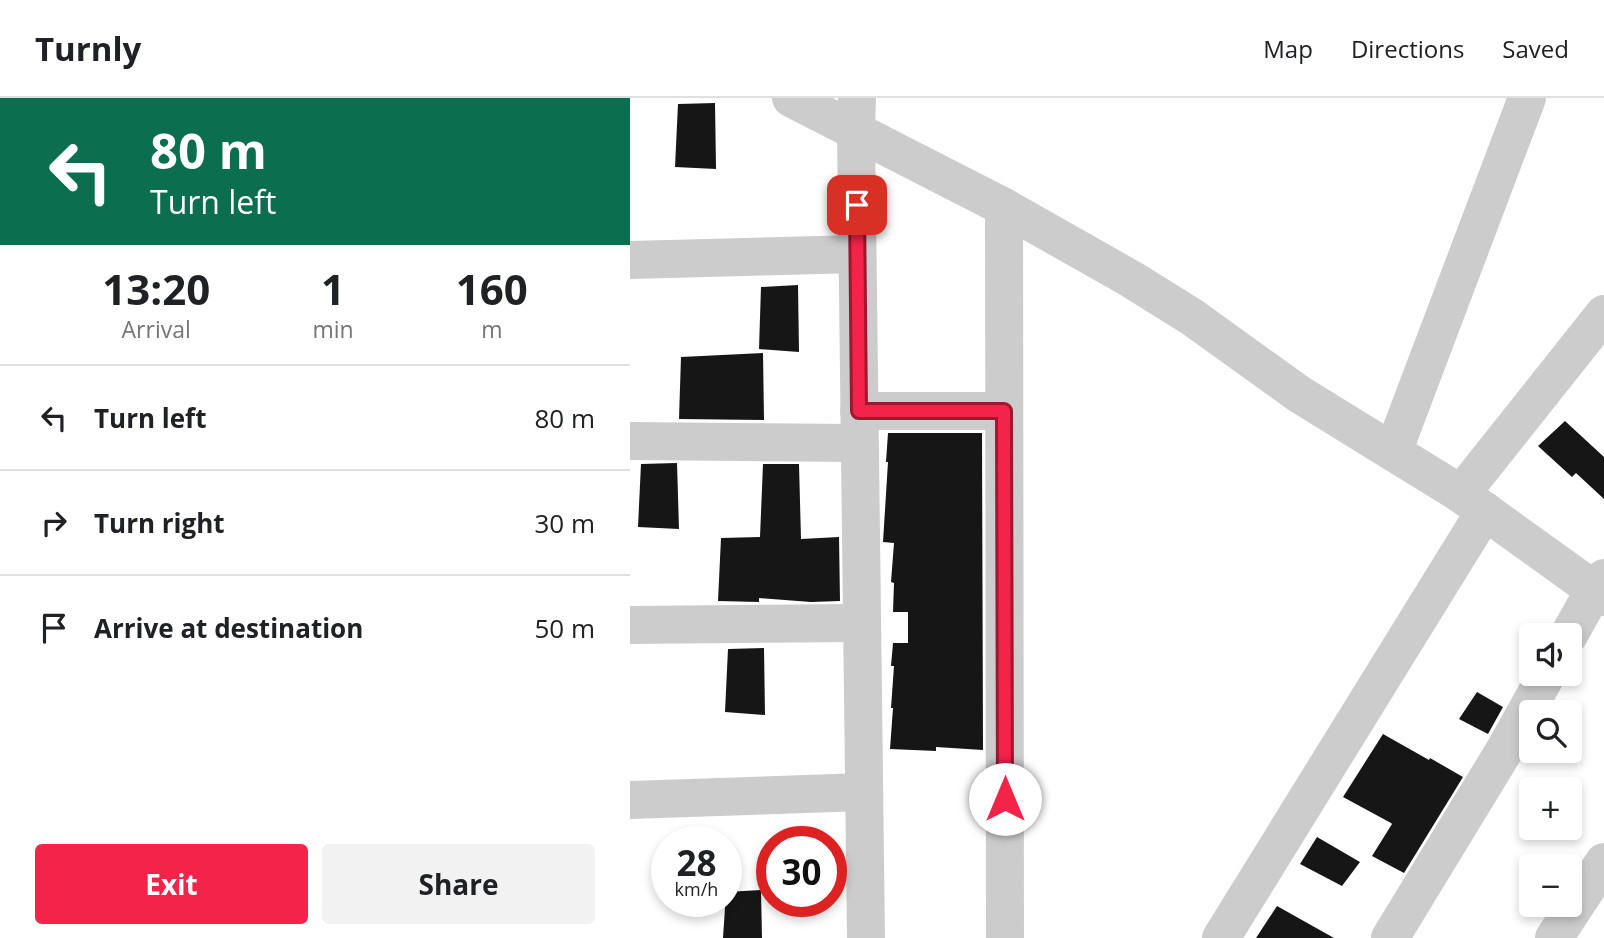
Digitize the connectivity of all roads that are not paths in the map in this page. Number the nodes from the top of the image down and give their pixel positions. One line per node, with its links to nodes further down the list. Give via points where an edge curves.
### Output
1 (792, 98): 3 (street)
2 (1527, 98): 11 (street)
3 (856, 115): 4 (street); 5 (street)
4 (1004, 207): 8 (street); 11 (street, via 1192,317 1299,394)
5 (858, 254): 6 (street); 9 (street)
6 (630, 260)
7 (1604, 314): 12 (street)
8 (1004, 411): 9 (street); 22 (street)
9 (859, 427): 10 (street); 14 (street)
10 (630, 441)
11 (1392, 452): 12 (street)
12 (1473, 503): 13 (street); 23 (street)
13 (1601, 589): 15 (street)
14 (862, 623): 16 (street); 18 (street)
15 (1577, 623)
16 (630, 625)
17 (1540, 686): 24 (street)
18 (864, 792): 19 (street); 21 (street)
19 (630, 800)
20 (1604, 862): 25 (street)
21 (866, 938)
22 (1005, 938)
23 (1221, 938)
24 (1391, 938)
25 (1554, 938)

